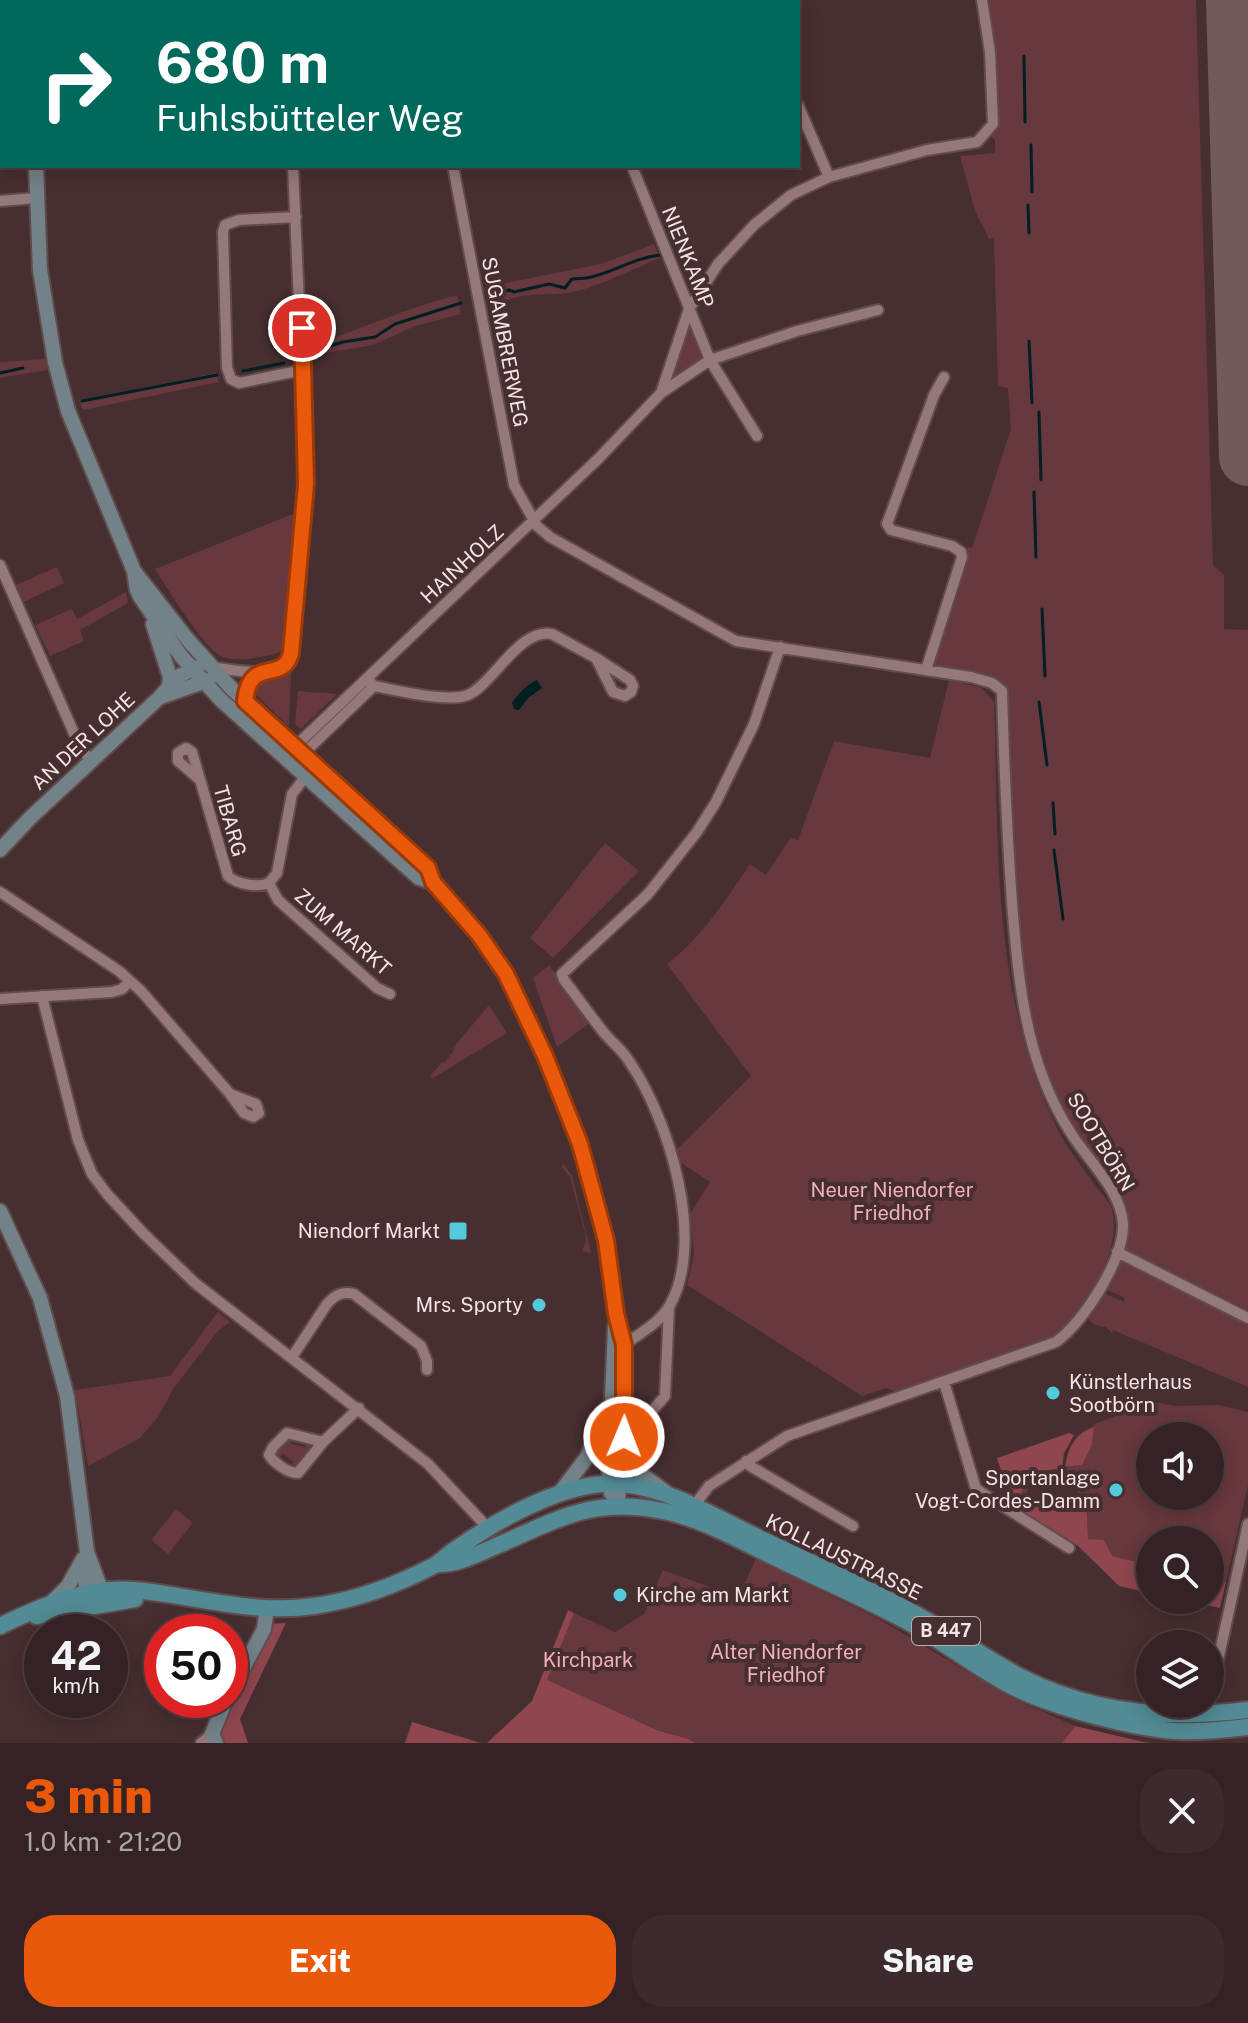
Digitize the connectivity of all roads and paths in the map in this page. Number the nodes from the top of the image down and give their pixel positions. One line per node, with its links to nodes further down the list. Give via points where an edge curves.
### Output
1 (982, 0): 7 (street, HAINHOLZ, via 990,52 993,124 988,133 977,142)
2 (800, 110): 7 (street)
3 (36, 168): 8 (main road)
4 (293, 168): 10 (street)
5 (453, 168): 18 (street, SUGAMBRERWEG, via 514,485)
6 (633, 168): 11 (street, NIENKAMP)
7 (829, 177): 11 (street, HAINHOLZ, via 791,195 754,225 718,264)
8 (36, 198): 9 (street); 20 (main road, via 40,270 58,374)
9 (0, 201)
10 (296, 217): 14 (street); 14 (street, via 225,225 227,368 239,383)
11 (689, 309): 13 (street, NIENKAMP); 16 (street, HAINHOLZ)
12 (878, 310): 13 (street, HAINHOLZ)
13 (710, 360): 16 (street, HAINHOLZ); 17 (street, NIENKAMP)
14 (303, 370): 25 (street, via 306,484 291,653 282,668)
15 (944, 377): 26 (street, via 887,524 891,530 961,552)
16 (661, 393): 18 (street, HAINHOLZ)
17 (757, 436)
18 (534, 520): 22 (street, via 550,537 713,630 736,641); 29 (street, HAINHOLZ)
19 (0, 565): 33 (street, via 80,747)
20 (134, 571): 21 (main road); 27 (main road)
21 (149, 612): 24 (main road); 30 (main road, via 170,677)
22 (780, 647): 26 (street); 48 (street, via 754,724 697,832 648,894 563,971 564,980 629,1060 665,1137 685,1239 682,1278)
23 (596, 658): 29 (street, via 544,632 523,644 468,695 449,697)
24 (192, 668): 27 (main road); 28 (main road); 30 (main road, AN DER LOHE)
25 (261, 670): 27 (street); 31 (street, via 246,688)
26 (926, 670): 47 (street, SOOTBÖRN, via 971,677 1002,691 1006,825 1024,1006 1056,1107 1118,1203 1123,1224)
27 (216, 672): 28 (main road, AN DER LOHE); 31 (main road)
28 (204, 682): 30 (main road, AN DER LOHE); 32 (main road)
29 (370, 683): 32 (street, HAINHOLZ)
30 (165, 692): 33 (main road, AN DER LOHE)
31 (245, 701): 32 (main road)
32 (293, 756): 34 (main road); 35 (main road)
33 (92, 762): 37 (main road, AN DER LOHE)
34 (316, 765): 35 (street, ZUM MARKT); 38 (main road, via 428,868)
35 (305, 777): 38 (main road, via 419,878); 39 (street, ZUM MARKT, via 292,794 277,873)
36 (200, 780): 39 (street, TIBARG, via 228,876)
37 (0, 850)
38 (433, 882): 49 (main road, via 506,974 545,1056 593,1191)
39 (269, 883): 42 (street, ZUM MARKT, via 278,900)
40 (0, 892): 41 (street)
41 (130, 981): 43 (street, via 117,991); 45 (street)
42 (390, 994)
43 (42, 996): 44 (street); 52 (street, via 78,1140 95,1178 174,1264)
44 (0, 999)
45 (230, 1094)
46 (0, 1211): 69 (main road, via 31,1275 55,1349 72,1426)
47 (1117, 1252): 50 (street); 54 (street, SOOTBÖRN, via 1087,1312 1067,1334)
48 (669, 1307): 51 (street); 58 (street, via 665,1396)
49 (616, 1314): 51 (main road); 55 (main road)
50 (1248, 1318)
51 (624, 1345): 58 (main road)
52 (292, 1357): 53 (street, via 333,1297 349,1293 421,1346); 56 (street)
53 (427, 1370)
54 (944, 1382): 59 (street, SOOTBÖRN, via 787,1436); 68 (street, via 976,1489)
55 (612, 1396): 60 (main road); 61 (main road, via 587,1457)
56 (359, 1408): 57 (street); 67 (street, via 428,1464)
57 (323, 1442): 57 (street, via 287,1433 269,1455 298,1473)
58 (624, 1443): 60 (main road); 62 (main road, via 640,1473)
59 (746, 1461): 64 (street, SOOTBÖRN, via 706,1488); 66 (street)
60 (616, 1484): 61 (main road, B 447); 62 (main road, B 447); 63 (main road)
61 (559, 1494): 67 (main road, B 447)
62 (670, 1496): 64 (main road, B 447)
63 (617, 1506): 70 (main road, B 447, via 555,1518 469,1558); 84 (main road, KOLLAUSTRASSE / B 447, via 688,1518 904,1620 1026,1693)
64 (694, 1506): 80 (main road, KOLLAUSTRASSE / B 447, via 901,1606 1042,1686)
65 (1248, 1524): 76 (street)
66 (853, 1526)
67 (489, 1529): 70 (main road, B 447)
68 (1069, 1548)
69 (87, 1552): 71 (main road, via 84,1574); 72 (main road, via 68,1586)
70 (437, 1564): 73 (main road, B 447, via 365,1595 313,1606)
71 (96, 1597): 72 (main road, B 447); 73 (main road, B 447, via 134,1590); 74 (main road, B 447, via 50,1615)
72 (50, 1604): 74 (main road, B 447)
73 (267, 1608): 77 (main road, via 264,1629)
74 (22, 1616): 75 (main road, B 447)
75 (1, 1623)
76 (1224, 1633)
77 (248, 1659)
78 (1224, 1709): 79 (main road, KOLLAUSTRASSE / B 447)
79 (1248, 1710)
80 (1136, 1711)
81 (219, 1718): 85 (main road)
82 (1204, 1718): 84 (street)
83 (1248, 1727): 84 (main road, KOLLAUSTRASSE / B 447)
84 (1191, 1737)
85 (210, 1740)

